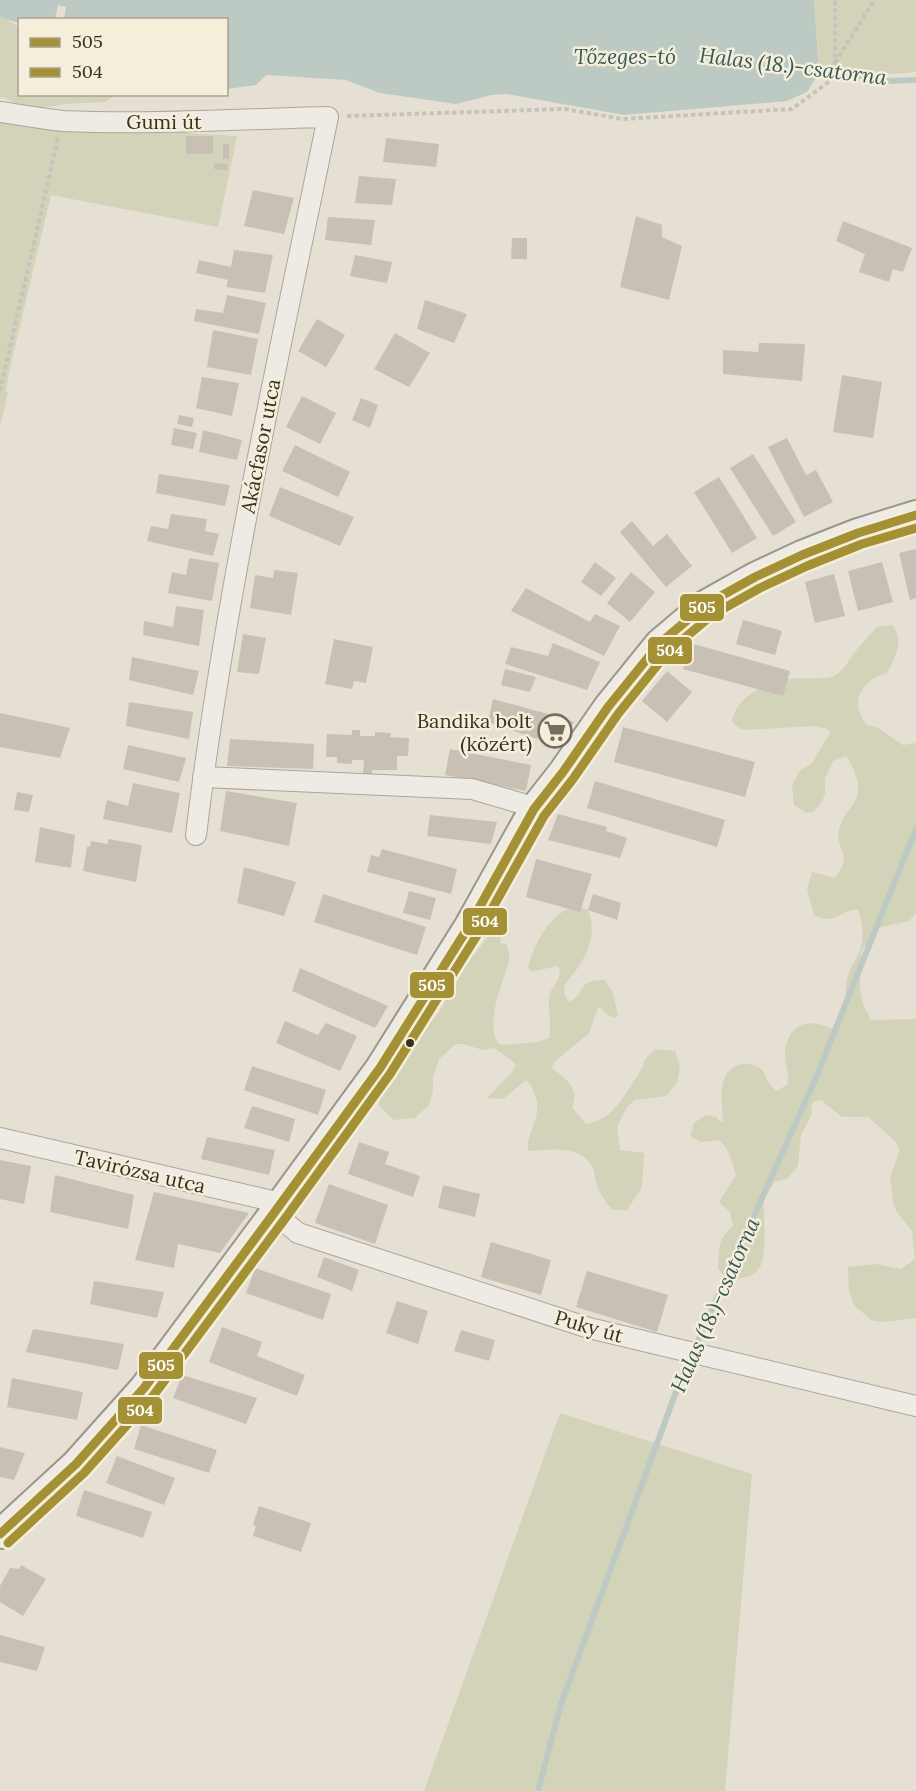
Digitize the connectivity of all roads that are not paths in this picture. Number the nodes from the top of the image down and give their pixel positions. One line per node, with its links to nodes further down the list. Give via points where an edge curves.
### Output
1 (0, 112): 2 (street, Gumi út, via 62,120 196,122)
2 (328, 117): 4 (street, Akácfasor utca, via 248,502)
3 (916, 514): 5 (main road, via 802,555 705,605 659,644)
4 (203, 777): 5 (street, via 472,789); 6 (street, Akácfasor utca)
5 (534, 809): 8 (main road, via 469,926 380,1068)
6 (196, 836)
7 (0, 1138): 8 (street, Tavirózsa utca)
8 (278, 1208): 9 (street, Puky út, via 297,1233 589,1328); 10 (main road, via 144,1388 76,1464)
9 (916, 1406)
10 (0, 1534)

